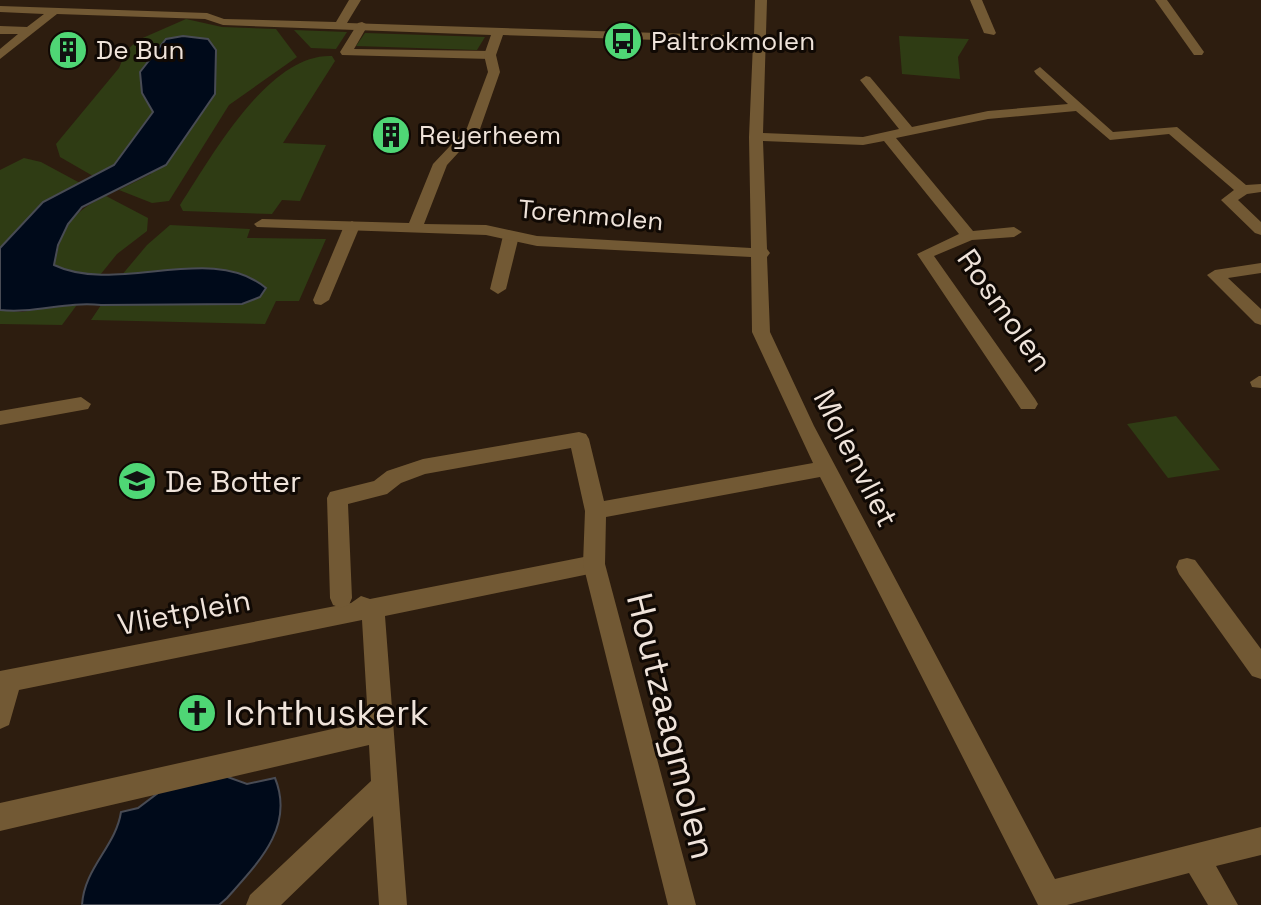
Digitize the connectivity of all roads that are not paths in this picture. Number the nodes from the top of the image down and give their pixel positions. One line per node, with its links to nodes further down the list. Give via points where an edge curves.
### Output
1 (107, 0): 8 (street)
2 (355, 0): 9 (street)
3 (761, 0): 15 (street, Molenvliet)
4 (976, 0): 14 (street)
5 (1161, 0): 16 (street)
6 (0, 9): 7 (street)
7 (54, 11): 8 (street); 12 (street)
8 (92, 14): 9 (street)
9 (340, 25): 10 (street)
10 (362, 25): 13 (street); 18 (street, via 346,52)
11 (0, 30): 12 (street)
12 (31, 31): 17 (street)
13 (498, 31): 15 (street); 18 (street)
14 (990, 33)
15 (758, 40): 23 (street, Molenvliet)
16 (1198, 52)
17 (0, 55)
18 (490, 55): 29 (street, via 494,72 473,129 440,164)
19 (1040, 71): 21 (street)
20 (866, 80): 22 (street)
21 (1079, 107): 22 (street, via 988,115); 26 (street, via 1110,136 1172,130)
22 (908, 131): 24 (street)
23 (756, 137): 24 (street); 34 (street, Molenvliet)
24 (889, 138): 33 (street, Rosmolen)
25 (1261, 188): 26 (street)
26 (1243, 190): 30 (street, via 1229,200)
27 (262, 224): 28 (street, Torenmolen)
28 (352, 226): 29 (street, Torenmolen); 37 (street)
29 (415, 228): 32 (street, Torenmolen)
30 (1261, 230)
31 (1014, 232): 33 (street, Rosmolen)
32 (511, 236): 34 (street, Torenmolen); 36 (street)
33 (969, 236): 40 (street, Rosmolen, via 925,254)
34 (762, 253): 42 (street, Molenvliet, via 761,332)
35 (1261, 268): 38 (street, via 1215,275)
36 (498, 289)
37 (321, 300)
38 (1261, 319)
39 (81, 404): 41 (street)
40 (1028, 404)
41 (0, 418)
42 (827, 468): 43 (street); 55 (street, Molenvliet)
43 (596, 511): 44 (street, Houtzaagmolen); 46 (street, Houtzaagmolen, via 579,439 423,467 380,488 337,498 341,598)
44 (594, 564): 46 (street, Houtzaagmolen); 58 (street, Houtzaagmolen)
45 (1187, 567): 47 (street)
46 (373, 610): 48 (street, Vlietplein); 50 (street)
47 (1261, 668)
48 (4, 682): 49 (street, Vlietplein)
49 (0, 717)
50 (380, 730): 51 (street); 52 (street)
51 (385, 786): 56 (street); 57 (street)
52 (0, 817)
53 (1261, 841): 54 (street)
54 (1195, 857): 55 (street); 59 (street)
55 (1051, 900)
56 (260, 905)
57 (393, 905)
58 (682, 905)
59 (1224, 905)

